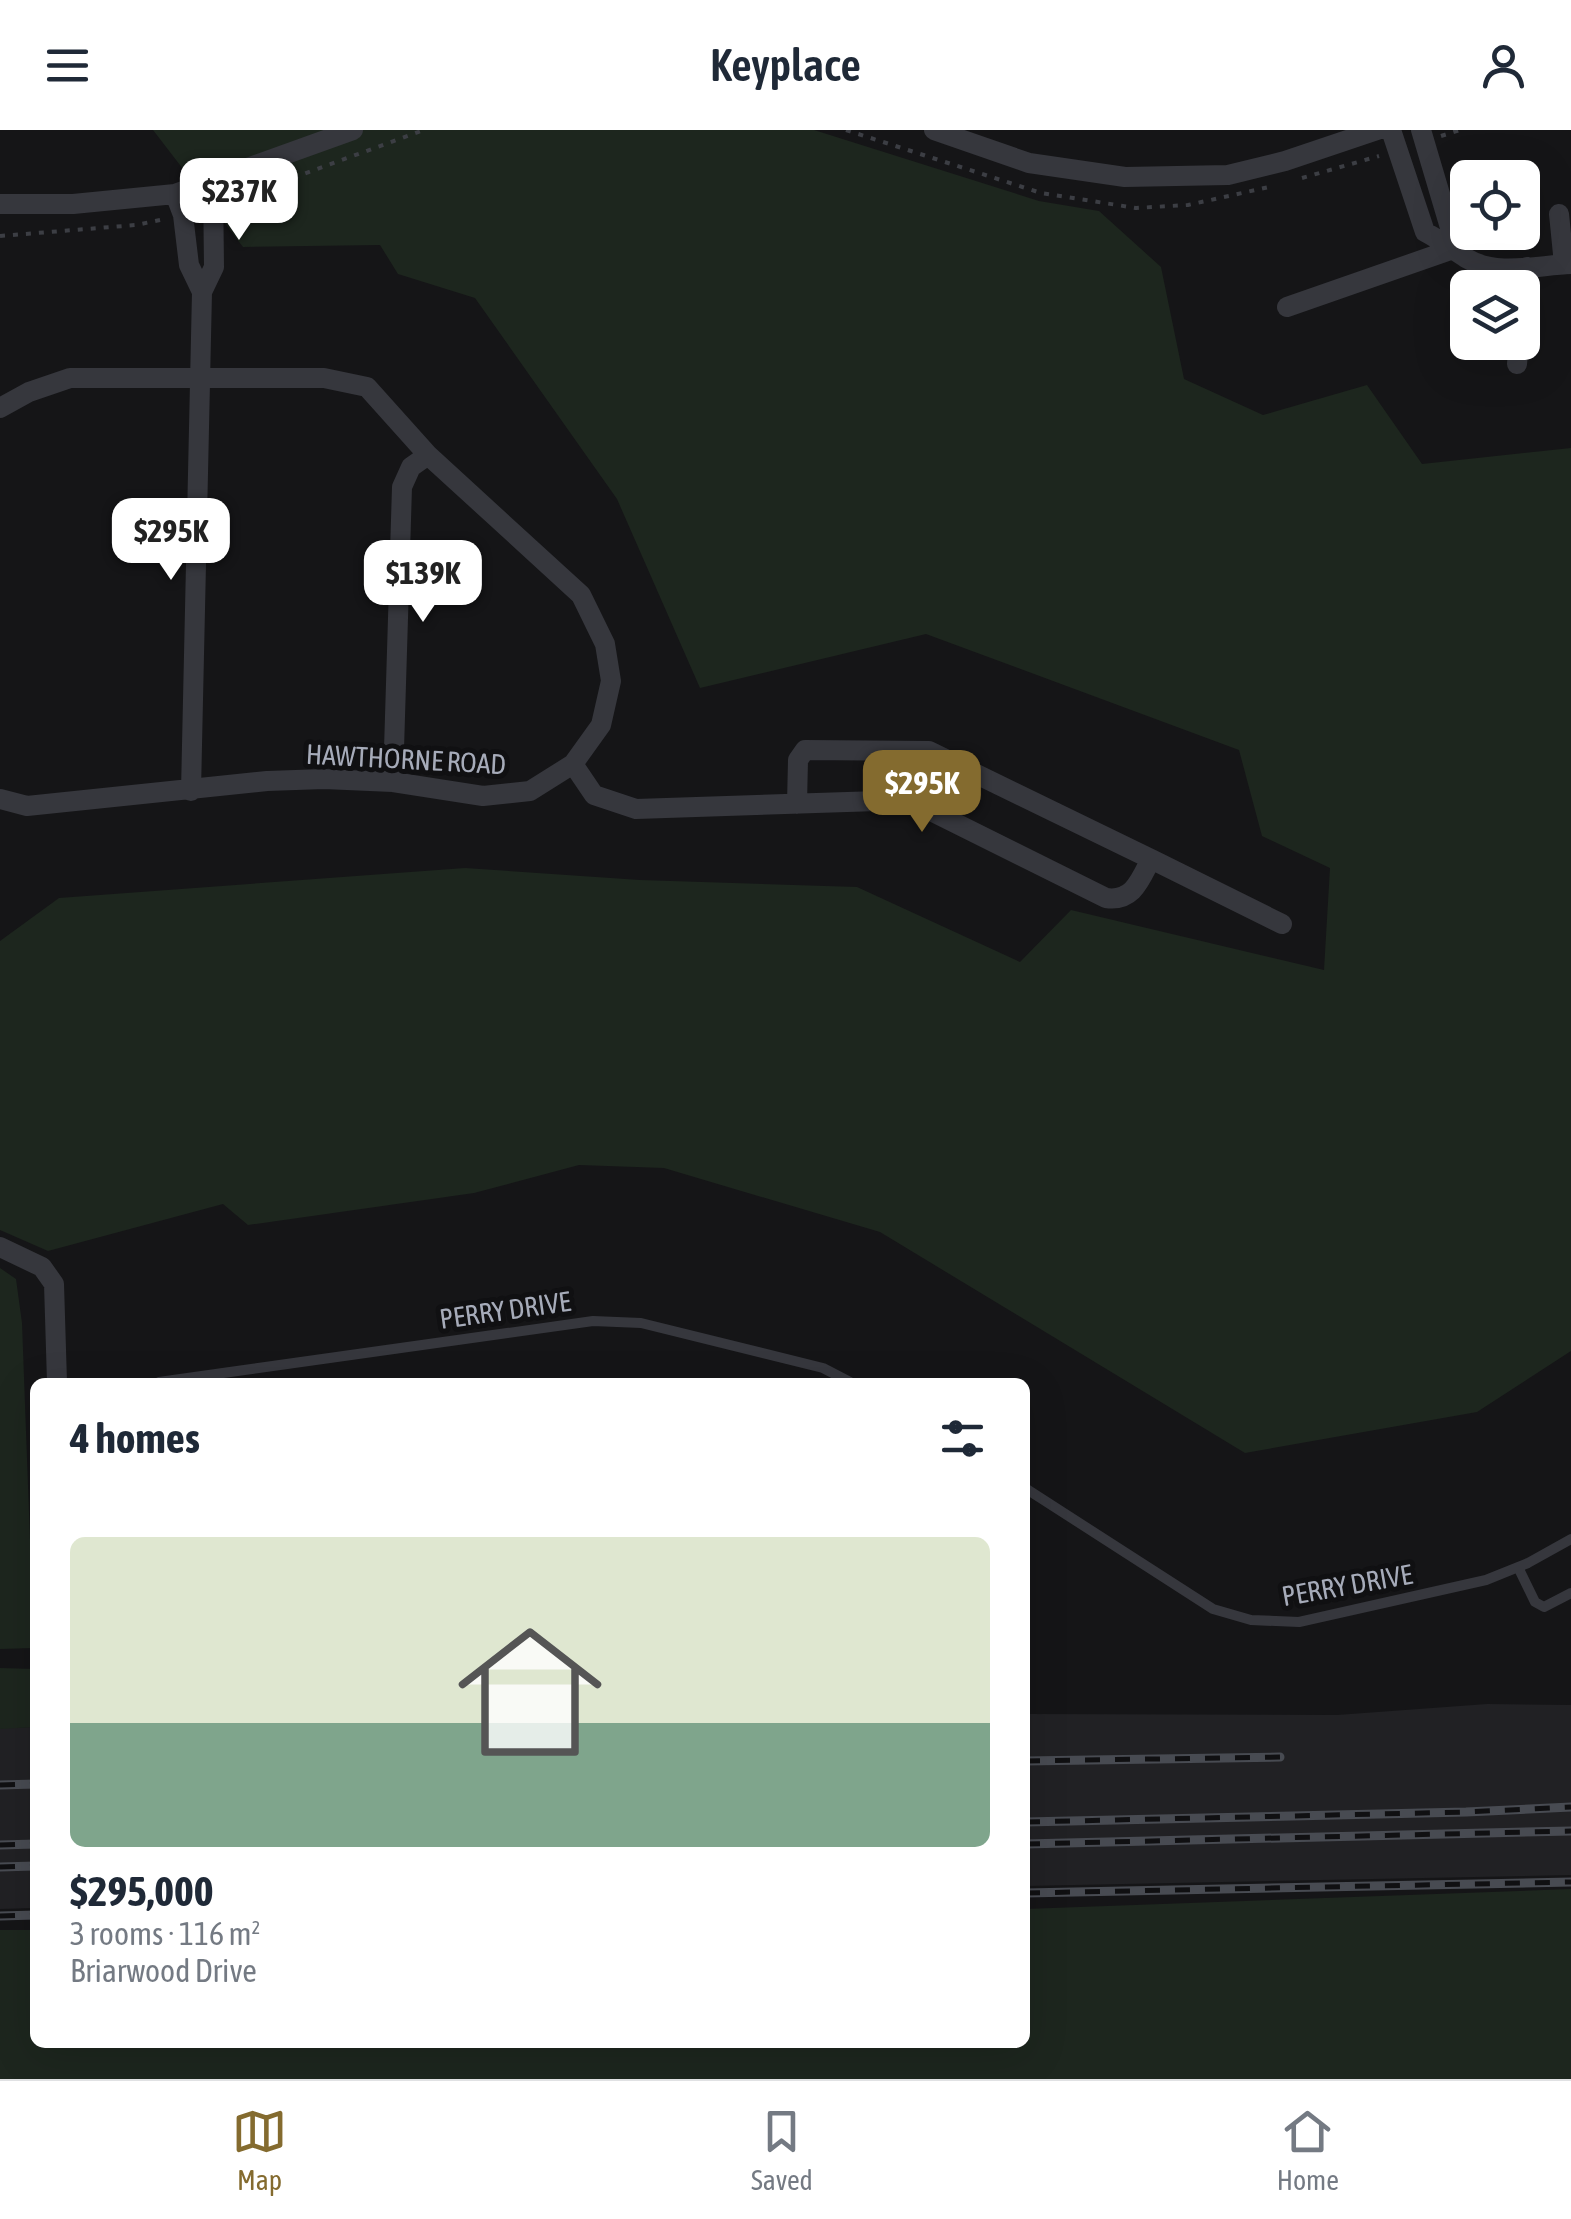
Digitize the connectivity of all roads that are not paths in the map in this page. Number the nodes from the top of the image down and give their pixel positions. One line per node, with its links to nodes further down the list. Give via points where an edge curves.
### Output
1 (353, 130): 6 (street)
2 (934, 130): 3 (street, via 1029,162 1125,177 1228,175)
3 (1377, 130)
4 (1391, 130): 11 (street, via 1425,232)
5 (1421, 130): 10 (street)
6 (212, 182): 7 (street); 17 (street, via 214,267)
7 (175, 194): 8 (street); 17 (street, via 188,265)
8 (0, 204)
9 (1559, 214): 14 (street)
10 (1450, 228)
11 (1450, 245)
12 (1450, 250): 18 (street)
13 (1458, 250): 15 (street, via 1508,269)
14 (1567, 264): 15 (street)
15 (1527, 267): 16 (street)
16 (1527, 270)
17 (202, 292): 19 (street)
18 (1287, 307)
19 (200, 376): 20 (street, HAWTHORNE ROAD, via 70,378); 21 (street, HAWTHORNE ROAD, via 324,378 366,387); 24 (street)
20 (0, 408)
21 (428, 455): 22 (street, HAWTHORNE ROAD, via 581,595 605,644 612,681 601,725); 23 (street, via 411,467 402,487)
22 (573, 764): 23 (street, HAWTHORNE ROAD, via 530,791 483,796); 26 (street, via 594,795 636,809)
23 (393, 782): 24 (street, HAWTHORNE ROAD, via 268,781)
24 (191, 791): 25 (street, HAWTHORNE ROAD, via 28,806)
25 (0, 799)
26 (798, 804): 27 (street, via 909,800 1118,900 1128,896); 27 (street, via 804,750 929,751)
27 (1151, 860): 28 (street)
28 (1282, 924)
29 (0, 1247): 30 (street, via 42,1267 54,1284)
30 (58, 1378)
31 (188, 1378): 32 (lane, PERRY DRIVE, via 593,1321 641,1323)
32 (842, 1378)
33 (1030, 1491): 35 (lane, PERRY DRIVE, via 1213,1609 1251,1620 1299,1622 1486,1580)
34 (1571, 1539): 35 (lane, PERRY DRIVE)
35 (1523, 1565): 36 (lane, via 1544,1607)
36 (1571, 1593)

